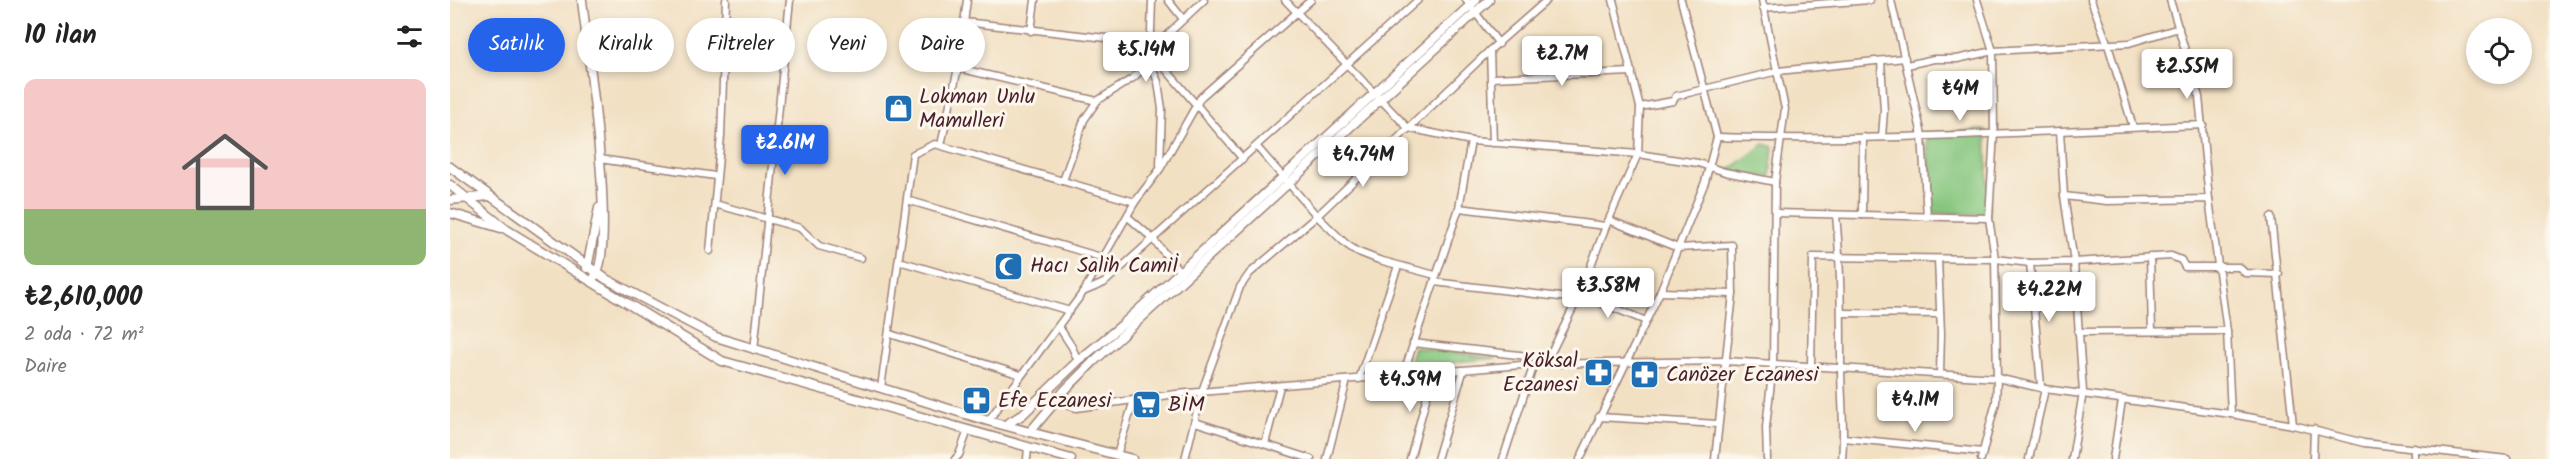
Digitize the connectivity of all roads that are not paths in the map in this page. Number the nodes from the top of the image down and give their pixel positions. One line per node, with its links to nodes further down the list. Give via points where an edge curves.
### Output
1 (582, 0): 65 (street)
2 (726, 0): 70 (street)
3 (789, 0): 95 (street)
4 (967, 0): 25 (street)
5 (1035, 0): 29 (street)
6 (1152, 0): 32 (street)
7 (1168, 0): 26 (street)
8 (1204, 0): 26 (street)
9 (1285, 0): 24 (street)
10 (1311, 0): 24 (street)
11 (1418, 0): 38 (street)
12 (1489, 0): 22 (street)
13 (1547, 0): 30 (street)
14 (1613, 0): 42 (street)
15 (1681, 0): 44 (street)
16 (1762, 0): 23 (street)
17 (1870, 0): 23 (street)
18 (1892, 0): 37 (street)
19 (1977, 0): 34 (street)
20 (2091, 0): 31 (street)
21 (2170, 0): 28 (street)
22 (1472, 5): 30 (street); 45 (street); 46 (street)
23 (1763, 8): 39 (street)
24 (1298, 12): 38 (street); 48 (street)
25 (965, 18)
26 (1183, 19): 32 (street)
27 (985, 25): 29 (street)
28 (2179, 28): 31 (street, via 2129,44); 50 (street)
29 (1031, 31): 32 (street)
30 (1499, 44): 33 (street)
31 (2108, 45): 34 (street); 51 (street)
32 (1150, 47): 36 (street); 48 (street)
33 (1490, 50): 43 (street); 52 (street)
34 (1993, 51): 37 (street, via 1957,59); 54 (street)
35 (1881, 61): 37 (street); 39 (street); 58 (street)
36 (1150, 62): 47 (street); 69 (street, via 1162,109)
37 (1906, 62): 55 (street)
38 (1346, 64): 45 (street); 63 (street)
39 (1778, 71): 44 (street); 59 (street, via 1785,110)
40 (957, 72): 62 (street)
41 (975, 72): 47 (street)
42 (1632, 72): 43 (street); 49 (street)
43 (1492, 78): 61 (street)
44 (1703, 90): 49 (street, via 1676,96 1673,101); 56 (street)
45 (1372, 93): 46 (street); 71 (street)
46 (1380, 99): 52 (street); 74 (street)
47 (1097, 101): 72 (street, via 1084,120)
48 (1197, 104): 66 (street); 69 (street)
49 (1640, 106): 64 (street)
50 (2203, 124): 51 (street); 79 (street)
51 (2133, 127): 53 (street)
52 (1407, 128): 60 (street); 90 (street)
53 (2060, 131): 54 (street); 78 (street)
54 (1994, 132): 55 (street); 94 (street)
55 (1922, 135): 58 (street); 92 (street)
56 (1717, 137): 59 (street); 67 (street)
57 (1863, 137): 58 (street); 59 (street); 89 (street)
58 (1882, 137)
59 (1783, 139): 73 (street)
60 (1471, 141): 61 (street); 85 (street)
61 (1493, 142): 64 (street)
62 (941, 145): 72 (street); 82 (street, via 913,154)
63 (1257, 147): 66 (street); 71 (street)
64 (1638, 154): 67 (street); 96 (street)
65 (600, 159): 70 (street); 76 (street)
66 (1243, 159): 98 (street)
67 (1709, 168): 73 (street); 99 (street)
68 (450, 169): 77 (street)
69 (1160, 169): 83 (street)
70 (716, 176): 84 (street)
71 (1283, 176): 74 (street); 114 (street)
72 (1063, 181): 83 (street)
73 (1775, 182): 87 (street)
74 (1290, 184): 90 (street); 114 (street)
75 (450, 185): 81 (street)
76 (603, 190): 110 (street); 113 (street, via 604,243)
77 (489, 196): 81 (street); 110 (street)
78 (2064, 196): 79 (street, via 2107,201); 108 (street)
79 (2210, 199): 112 (street)
80 (450, 200): 81 (street)
81 (468, 200): 86 (street); 97 (street)
82 (907, 200): 104 (street); 107 (street)
83 (1135, 202): 91 (street)
84 (715, 204): 95 (street); 100 (street)
85 (1459, 208): 96 (street); 116 (street)
86 (450, 212): 97 (street)
87 (1775, 213): 88 (street); 138 (street)
88 (1836, 215): 89 (street); 101 (street)
89 (1862, 215): 92 (street)
90 (1317, 216): 111 (street, via 1356,251); 152 (street, via 1240,286)
91 (1128, 217): 98 (street); 104 (street)
92 (1927, 217): 94 (street)
93 (2271, 217): 115 (street)
94 (1989, 218): 106 (street)
95 (768, 220): 103 (street, via 803,229 822,248); 132 (street)
96 (1608, 223): 99 (street); 121 (street)
97 (507, 230): 117 (street)
98 (1152, 238): 114 (street); 118 (street, via 1104,283)
99 (1678, 248): 119 (street); 120 (street, via 1732,245)
100 (710, 250)
101 (1840, 257): 105 (street); 123 (street); 139 (street, via 1813,257)
102 (2150, 257): 108 (street); 112 (street, via 2171,256 2181,260 2185,267); 127 (street)
103 (861, 258)
104 (1104, 258): 118 (street)
105 (1938, 259): 106 (street); 124 (street)
106 (1995, 260): 109 (street); 146 (street)
107 (899, 261): 122 (street); 130 (street)
108 (2074, 262): 109 (street); 129 (street)
109 (2030, 263): 151 (street)
110 (586, 266): 113 (street); 117 (street)
111 (1398, 266): 116 (street); 147 (street)
112 (2219, 266): 115 (street, via 2240,267 2245,273); 128 (street)
113 (598, 274): 117 (street); 132 (street, via 716,337)
114 (1183, 274): 134 (street); 157 (street)
115 (2279, 274): 164 (street)
116 (1435, 279): 121 (street); 131 (street)
117 (589, 282): 166 (street, via 722,361)
118 (1084, 291): 122 (street)
119 (1660, 292): 120 (street); 125 (street)
120 (1733, 294): 135 (street)
121 (1578, 296): 125 (street); 133 (street)
122 (1070, 311): 126 (street)
123 (1842, 313): 124 (street); 140 (street)
124 (1941, 314): 143 (street)
125 (1646, 321): 136 (street)
126 (1059, 327): 134 (street); 144 (street)
127 (2152, 331): 128 (street); 129 (street)
128 (2227, 331): 158 (street)
129 (2078, 332): 153 (street)
130 (890, 334): 144 (street); 150 (street)
131 (1413, 343): 133 (street); 145 (street)
132 (754, 350): 150 (street)
133 (1548, 358): 137 (street)
134 (1078, 361): 154 (street)
135 (1726, 361): 136 (street); 138 (street); 162 (street)
136 (1627, 362): 137 (street); 159 (street)
137 (1534, 364): 141 (street); 183 (street)
138 (1773, 364): 139 (street); 186 (street, via 1766,427)
139 (1811, 366): 140 (street)
140 (1841, 368): 143 (street); 168 (street)
141 (1462, 372): 142 (street); 182 (street)
142 (1433, 373): 145 (street); 181 (street)
143 (1940, 374): 146 (street)
144 (1022, 375): 160 (street)
145 (1403, 375): 147 (street)
146 (1997, 378): 151 (street); 173 (street, via 1996,402)
147 (1359, 379): 148 (street)
148 (1347, 380): 149 (street); 180 (street)
149 (1280, 386): 152 (street); 169 (street)
150 (881, 388): 160 (street)
151 (2043, 388): 153 (street); 188 (street)
152 (1202, 391): 155 (street); 161 (street)
153 (2083, 392): 156 (street); 189 (street)
154 (1041, 397): 157 (street); 163 (street)
155 (1134, 400): 157 (street, via 1076,408); 172 (street)
156 (2122, 400): 158 (street); 190 (street)
157 (1054, 402): 167 (street)
158 (2230, 414): 164 (street)
159 (1599, 417): 162 (street); 184 (street)
160 (988, 421): 163 (street)
161 (1195, 422): 169 (street); 178 (street)
162 (1718, 424): 185 (street)
163 (1005, 425): 167 (street)
164 (2293, 425): 165 (street)
165 (2314, 429): 171 (street, via 2364,443); 191 (street)
166 (968, 430): 170 (street); 174 (street)
167 (1030, 432): 172 (street)
168 (1844, 438): 173 (street); 187 (street)
169 (1265, 444): 179 (street)
170 (1028, 447): 175 (street); 176 (street)
171 (2414, 448): 192 (street); 193 (street)
172 (1118, 455): 177 (street)
173 (1982, 456)
174 (955, 459)
175 (1027, 459)
176 (1071, 459)
177 (1130, 459)
178 (1185, 459)
179 (1311, 459)
180 (1327, 459)
181 (1410, 459)
182 (1437, 459)
183 (1503, 459)
184 (1580, 459)
185 (1716, 459)
186 (1767, 459)
187 (1842, 459)
188 (2029, 459)
189 (2072, 459)
190 (2113, 459)
191 (2313, 459)
192 (2414, 459)
193 (2507, 459)

